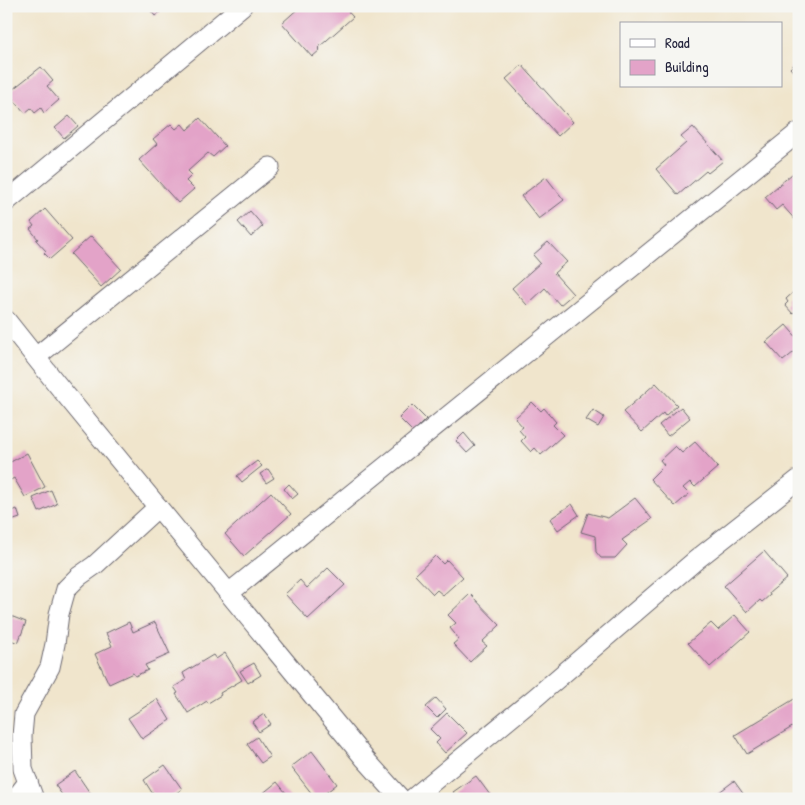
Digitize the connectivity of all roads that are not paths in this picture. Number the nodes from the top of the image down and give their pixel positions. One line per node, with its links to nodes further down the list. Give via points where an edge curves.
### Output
1 (242, 6): 4 (street)
2 (799, 132): 9 (street)
3 (270, 167): 6 (street)
4 (6, 202)
5 (6, 320): 6 (street)
6 (36, 357): 8 (street)
7 (799, 479): 13 (street, via 696,560)
8 (158, 507): 9 (street); 10 (street, via 66,589 50,667 24,714 23,769)
9 (229, 593): 12 (street)
10 (31, 791): 11 (street)
11 (15, 799)
12 (401, 799)
13 (412, 799)

